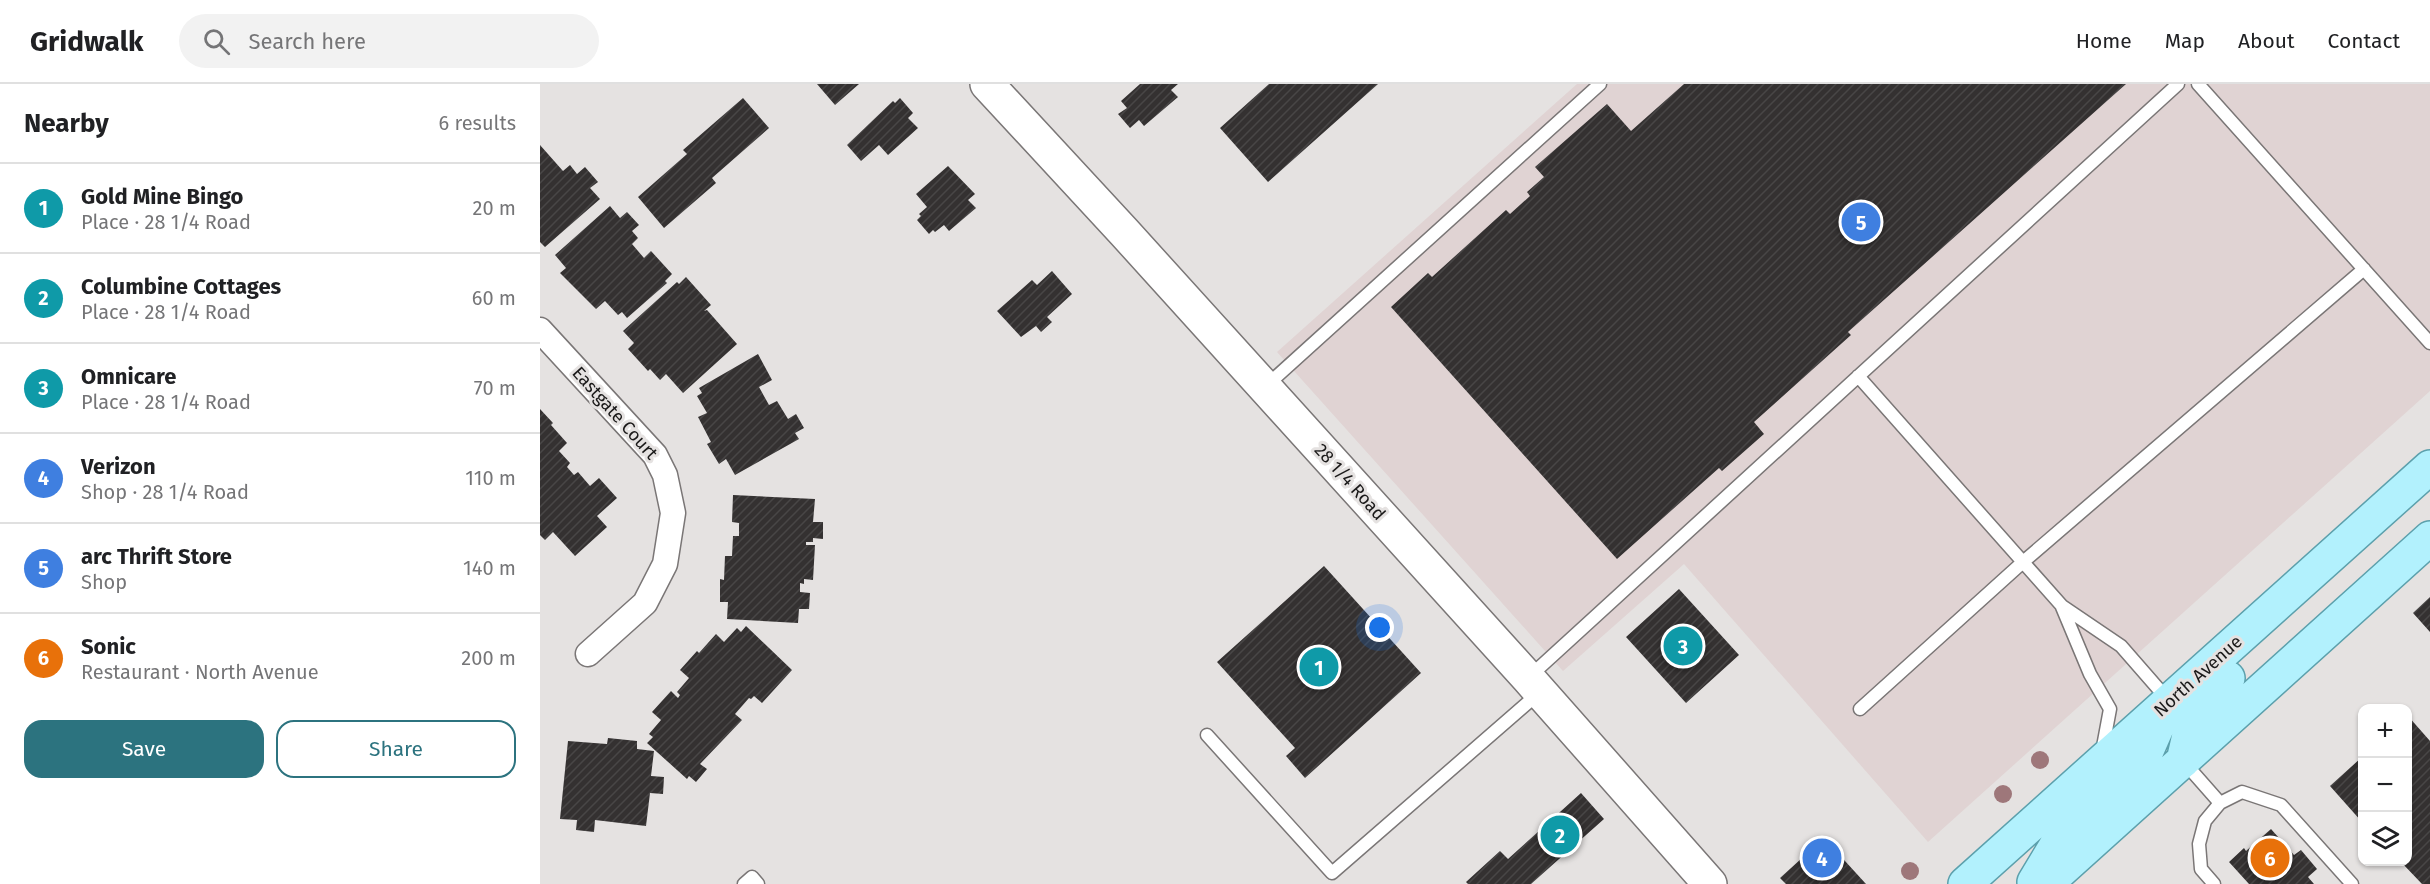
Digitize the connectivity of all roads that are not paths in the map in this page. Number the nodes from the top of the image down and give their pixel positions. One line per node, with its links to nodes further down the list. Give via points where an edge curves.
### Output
1 (987, 84): 9 (street, 28 1/4 Road)
2 (1600, 84): 9 (lane)
3 (2178, 84): 8 (lane)
4 (2198, 84): 5 (lane)
5 (2364, 269): 7 (lane); 13 (lane)
6 (540, 330): 15 (street, Eastgate Court, via 655,455 665,475 673,513 665,564 645,603)
7 (2430, 343)
8 (1858, 376): 13 (lane); 16 (lane)
9 (1264, 388): 16 (street, 28 1/4 Road)
10 (2430, 467): 12 (main road, North Avenue)
11 (2430, 538): 20 (main road)
12 (2342, 546): 17 (main road, North Avenue); 20 (main road, via 2298,614 2195,709)
13 (2023, 562): 14 (lane); 18 (lane)
14 (2062, 606): 17 (lane, via 2121,646); 21 (lane, via 2090,674 2110,709)
15 (588, 654)
16 (1534, 685): 19 (lane, via 1332,873); 25 (street, 28 1/4 Road)
17 (2169, 701): 21 (main road, North Avenue); 27 (main road, via 2145,755 2072,819)
18 (1860, 709)
19 (1207, 735)
20 (2183, 761): 22 (lane); 28 (main road)
21 (2100, 763): 26 (main road, North Avenue)
22 (2220, 803): 29 (lane, via 2205,821 2199,844 2201,869); 30 (lane, via 2242,792 2281,805)
23 (744, 884): 24 (lane, via 752,877)
24 (758, 884)
25 (1710, 884)
26 (1965, 884)
27 (2032, 884)
28 (2046, 884)
29 (2214, 884)
30 (2352, 884)

